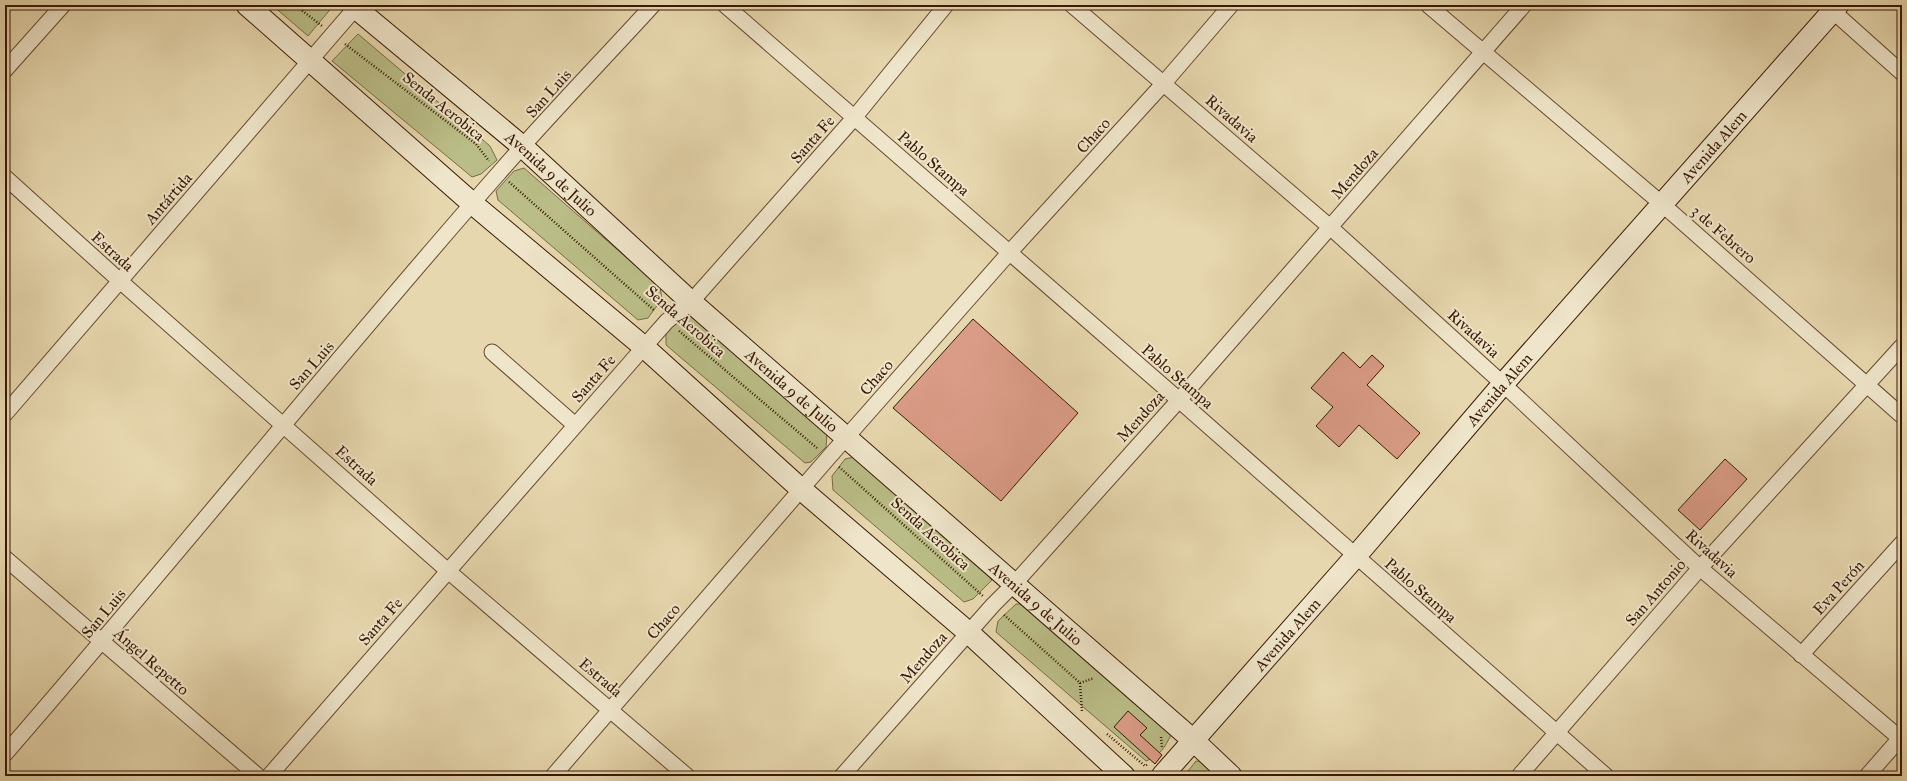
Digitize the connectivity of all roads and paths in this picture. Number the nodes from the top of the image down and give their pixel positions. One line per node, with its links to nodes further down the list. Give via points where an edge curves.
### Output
1 (63, 5): 16 (street)
2 (247, 5): 15 (main road)
3 (295, 5): 13 (path, Senda Aerobica)
4 (653, 5): 20 (street, San Luis)
5 (725, 5): 19 (street, Pablo Stampa)
6 (946, 5): 19 (street, Santa Fe)
7 (1072, 5): 18 (street, Rivadavia)
8 (1231, 5): 18 (street, Chaco)
9 (1428, 5): 14 (street, 3 de Febrero)
10 (1524, 5): 14 (street, Mendoza)
11 (355, 6): 13 (street, Antártida); 20 (main road, Avenida 9 de Julio)
12 (1832, 7): 17 (street); 24 (main road, Avenida Alem)
13 (334, 36): 15 (street, Antártida); 21 (path, Senda Aerobica, via 476,144)
14 (1484, 52): 24 (street, 3 de Febrero); 25 (street, Mendoza)
15 (310, 61): 23 (main road); 27 (street, Antártida)
16 (5, 70)
17 (1902, 73)
18 (1164, 83): 25 (street, Rivadavia); 26 (street, Chaco)
19 (854, 118): 26 (street, Pablo Stampa); 28 (street, Santa Fe)
20 (523, 147): 21 (street, San Luis); 28 (main road, Avenida 9 de Julio)
21 (498, 173): 23 (street, San Luis); 29 (path, Senda Aerobica)
22 (5, 177): 27 (street, Estrada)
23 (473, 204): 31 (main road); 38 (street, San Luis)
24 (1662, 204): 33 (main road, Avenida Alem); 34 (street, 3 de Febrero)
25 (1330, 227): 33 (street, Rivadavia); 35 (street, Mendoza)
26 (1009, 253): 35 (street, Pablo Stampa); 40 (street, Chaco)
27 (120, 281): 36 (street, Antártida); 38 (street, Estrada)
28 (691, 302): 29 (street, Santa Fe); 40 (main road, Avenida 9 de Julio)
29 (667, 321): 31 (street, Santa Fe); 41 (path, Senda Aerobica)
30 (1902, 346): 34 (street, San Antonio)
31 (644, 347): 39 (street, Santa Fe); 42 (main road)
32 (492, 352): 39 (street)
33 (1503, 384): 44 (main road, Avenida Alem); 46 (street, Rivadavia)
34 (1868, 385): 37 (street, 3 de Febrero); 46 (street, San Antonio)
35 (1179, 400): 44 (street, Pablo Stampa); 48 (street, Mendoza)
36 (5, 414)
37 (1902, 416)
38 (284, 424): 47 (street, Estrada); 51 (street, San Luis)
39 (575, 425): 47 (street, Santa Fe)
40 (847, 437): 41 (street, Chaco); 48 (main road, Avenida 9 de Julio)
41 (829, 457): 42 (street, Chaco); 49 (path, Senda Aerobica)
42 (802, 490): 50 (main road); 53 (street, Chaco)
43 (1902, 543): 52 (street, Eva Perón)
44 (1355, 557): 56 (street, Pablo Stampa); 58 (main road, Avenida Alem)
45 (5, 558): 51 (street, Ángel Repetto)
46 (1700, 568): 52 (street, Rivadavia); 56 (street, San Antonio)
47 (448, 571): 53 (street, Estrada); 62 (street, Santa Fe)
48 (1015, 583): 49 (street, Mendoza); 58 (main road, Avenida 9 de Julio)
49 (993, 605): 50 (street, Mendoza); 54 (path, Senda Aerobica, via 1080,683 1081,711)
50 (969, 632): 65 (street, Mendoza); 66 (main road)
51 (102, 642): 59 (street, San Luis); 61 (street, Ángel Repetto)
52 (1801, 655): 57 (street, Rivadavia)
53 (610, 709): 63 (street, Chaco); 64 (street, Estrada)
54 (1087, 716)
55 (1104, 731): 60 (path, via 1145,766 1164,757)
56 (1557, 733): 68 (street, San Antonio); 69 (street, Pablo Stampa)
57 (1901, 738): 70 (street)
58 (1194, 741): 60 (main road, Avenida Alem); 67 (main road, Avenida 9 de Julio)
59 (5, 754)
60 (1167, 770)
61 (258, 776)
62 (269, 776)
63 (553, 776)
64 (688, 776)
65 (842, 776)
66 (1124, 776)
67 (1231, 776)
68 (1519, 776)
69 (1606, 776)
70 (1868, 776)

